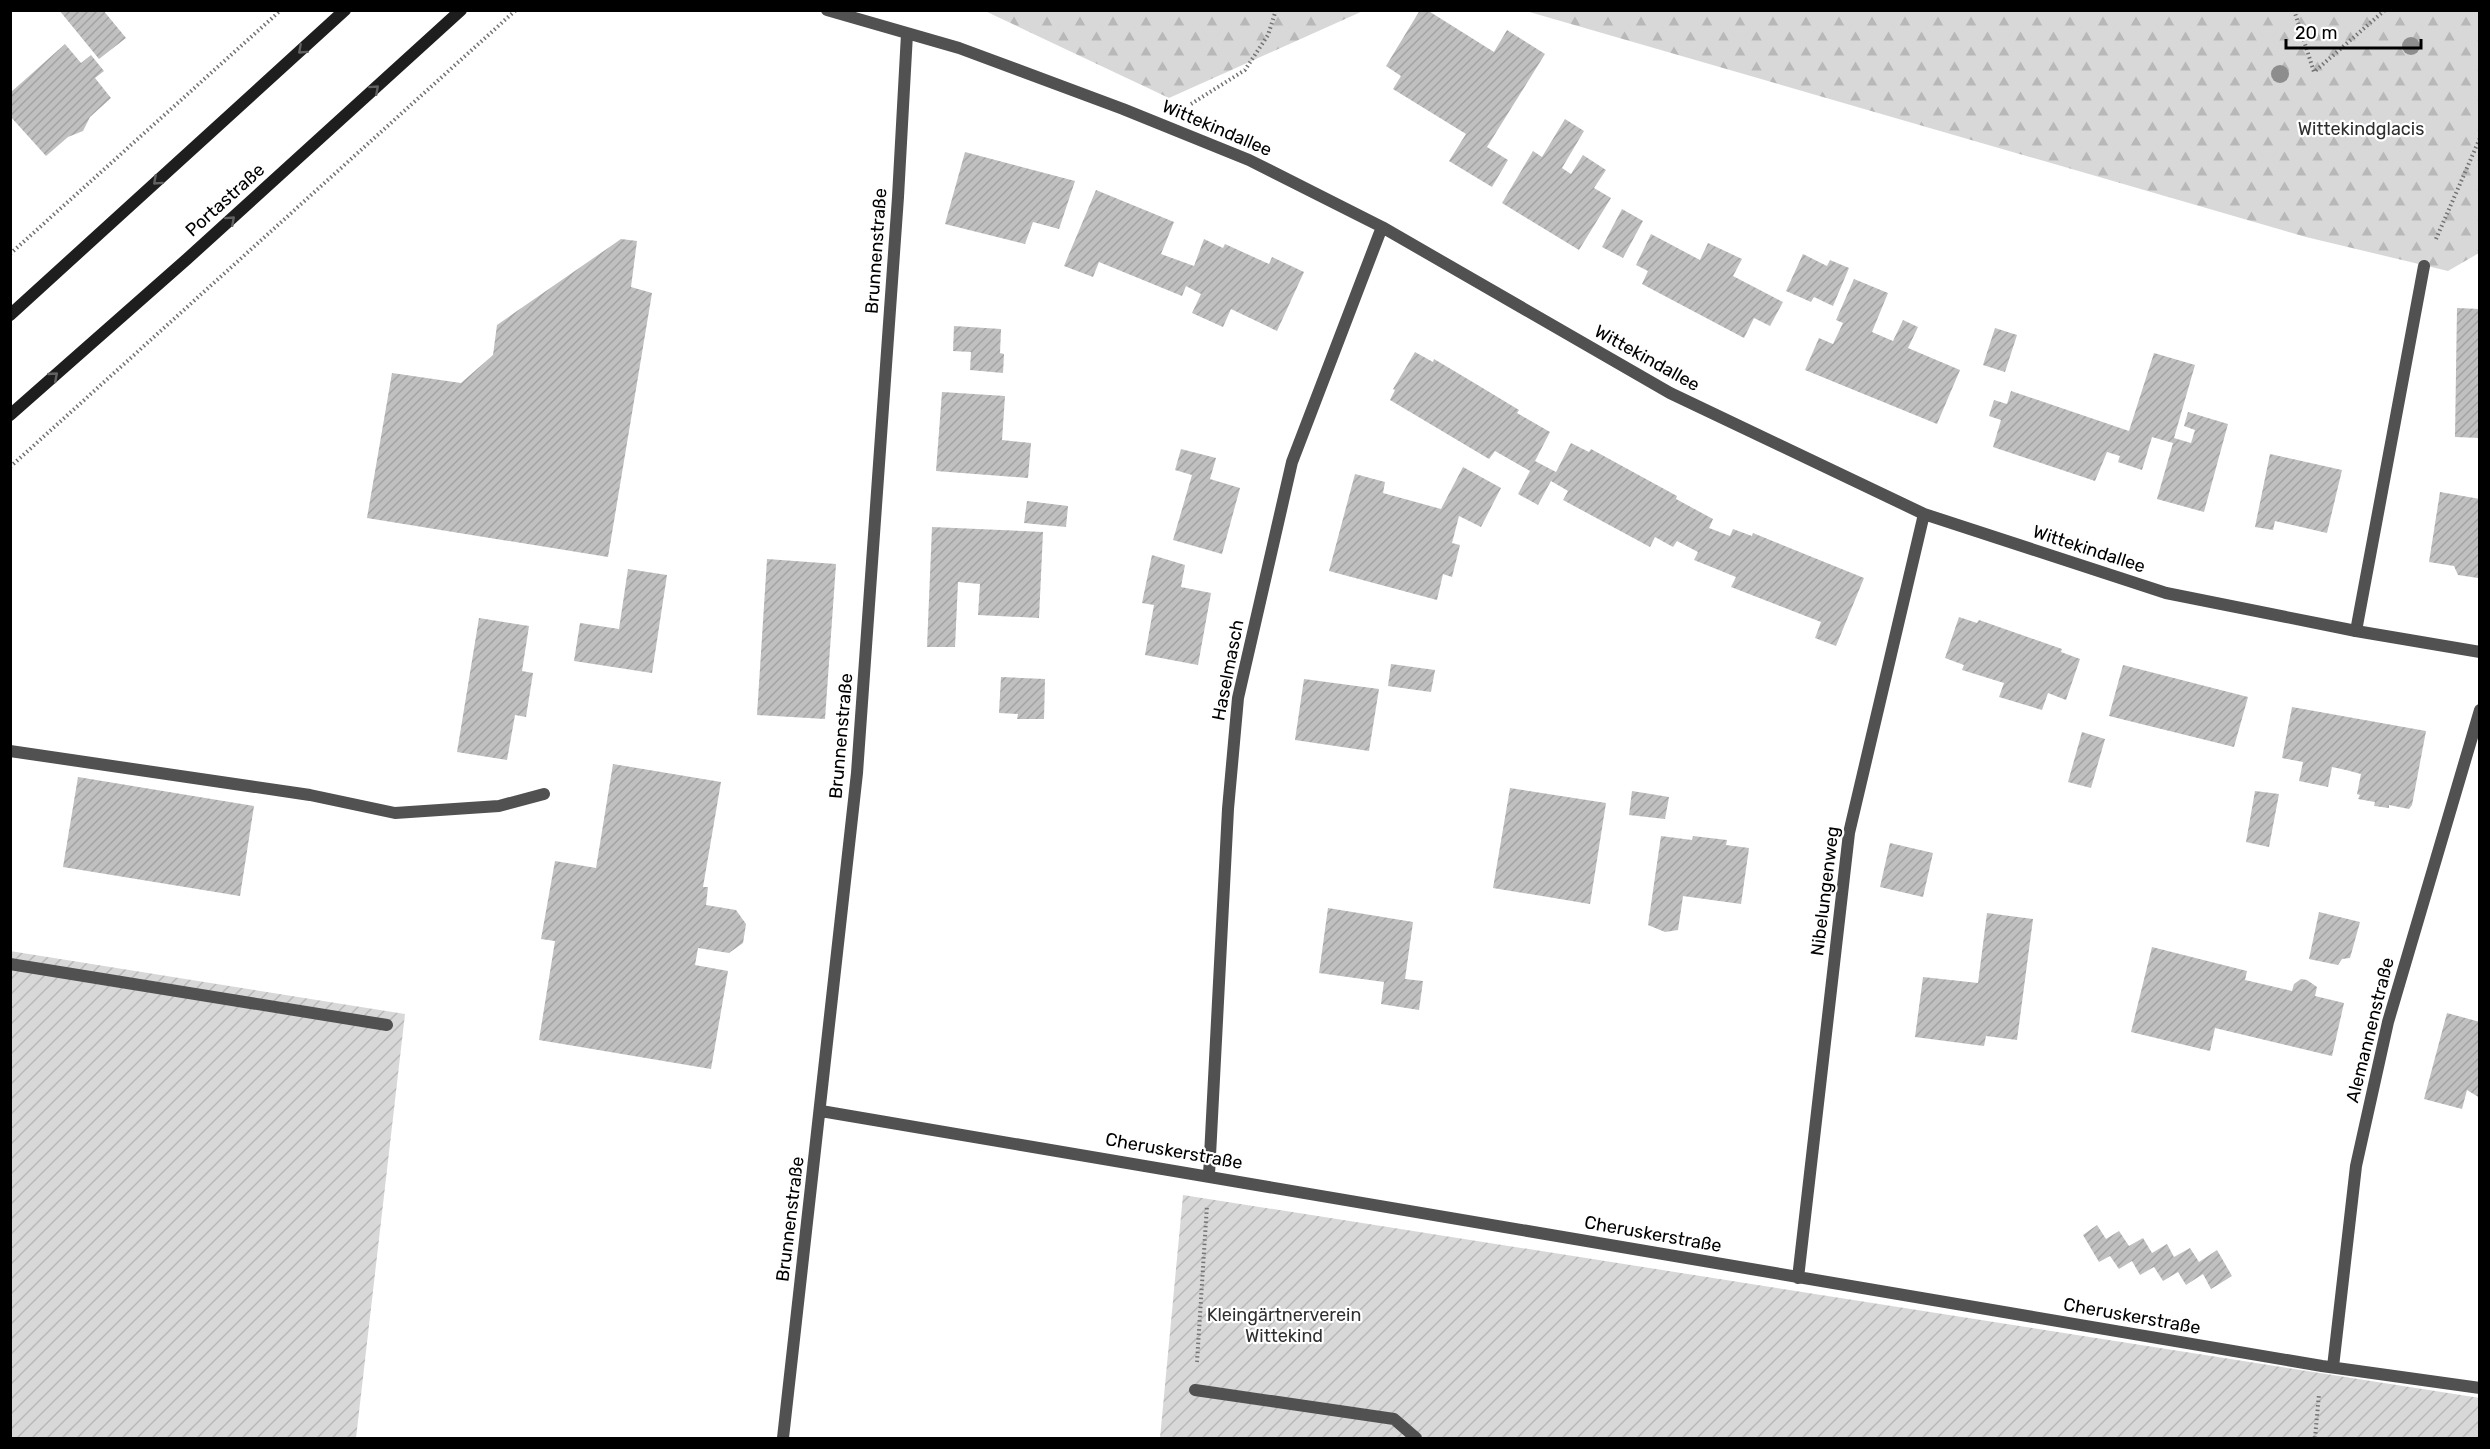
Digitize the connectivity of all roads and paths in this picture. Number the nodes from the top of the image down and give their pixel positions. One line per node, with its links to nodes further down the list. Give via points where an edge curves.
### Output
1 (281, 10): 13 (path)
2 (345, 10): 15 (main road, one-way to 15)
3 (461, 10): 16 (main road, Portastraße, one-way to 3)
4 (516, 10): 17 (path)
5 (827, 10): 9 (street, Wittekindallee)
6 (1276, 10): 10 (path, via 1268,35 1245,70 1194,101)
7 (2294, 10): 8 (path, via 2314,72)
8 (2385, 10)
9 (907, 34): 10 (street, Wittekindallee, via 958,48); 26 (street, Brunnenstraße, via 857,773)
10 (1165, 125): 12 (street, Wittekindallee, via 1249,160)
11 (2480, 138): 14 (path)
12 (1382, 227): 18 (street, Wittekindallee, via 1670,393); 27 (street, Haselmasch, via 1292,462 1238,698 1228,809)
13 (10, 254)
14 (2424, 266): 19 (street)
15 (10, 315)
16 (10, 415)
17 (10, 467)
18 (1924, 514): 19 (street, Wittekindallee, via 2166,593); 28 (street, Nibelungenweg, via 1849,833)
19 (2356, 631): 20 (street, Wittekindallee)
20 (2480, 652)
21 (2480, 710): 29 (street, Alemannenstraße, via 2388,1022 2356,1166)
22 (10, 751): 23 (street, via 310,795 395,813 499,806)
23 (544, 794)
24 (10, 964): 25 (street)
25 (387, 1025)
26 (820, 1111): 27 (street, Cheruskerstraße); 32 (street, Brunnenstraße)
27 (1209, 1175): 28 (street, Cheruskerstraße); 31 (path)
28 (1798, 1278): 29 (street, Cheruskerstraße)
29 (2328, 1366): 30 (street, Cheruskerstraße); 34 (path)
30 (2480, 1388)
31 (1195, 1390): 33 (street, via 1394,1419)
32 (783, 1438)
33 (1416, 1438)
34 (2315, 1438)

